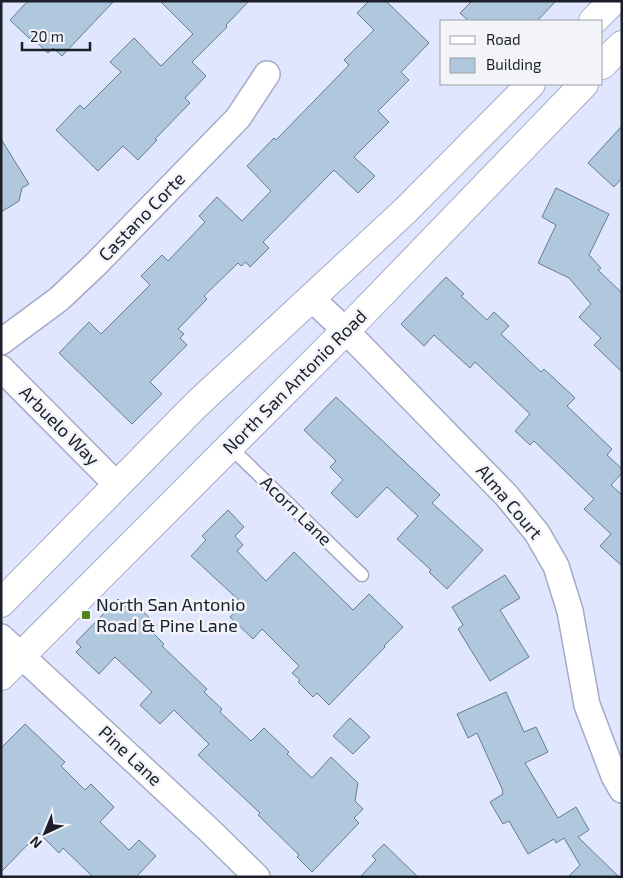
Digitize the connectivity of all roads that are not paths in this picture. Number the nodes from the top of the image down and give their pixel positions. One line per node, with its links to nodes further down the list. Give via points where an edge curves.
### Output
1 (612, 1): 2 (main road)
2 (594, 20)
3 (622, 45): 4 (main road)
4 (603, 64)
5 (266, 74): 10 (street, Castano Corte, via 238,118 95,265 59,299)
6 (530, 85): 8 (main road, via 406,210)
7 (583, 85): 9 (main road, North San Antonio Road)
8 (311, 298): 9 (street, Alma Court); 13 (main road, via 197,404)
9 (346, 331): 12 (main road, North San Antonio Road); 19 (street, Alma Court, via 508,496 538,533 556,566 570,611 587,705)
10 (1, 342)
11 (1, 368): 13 (street, Arbuelo Way)
12 (230, 447): 14 (lane, Acorn Lane); 17 (main road, North San Antonio Road)
13 (117, 485): 15 (main road)
14 (362, 575)
15 (1, 603)
16 (1, 637): 17 (street, Pine Lane)
17 (21, 656): 18 (main road, North San Antonio Road); 20 (street, Pine Lane)
18 (1, 676)
19 (622, 790)
20 (257, 877)

